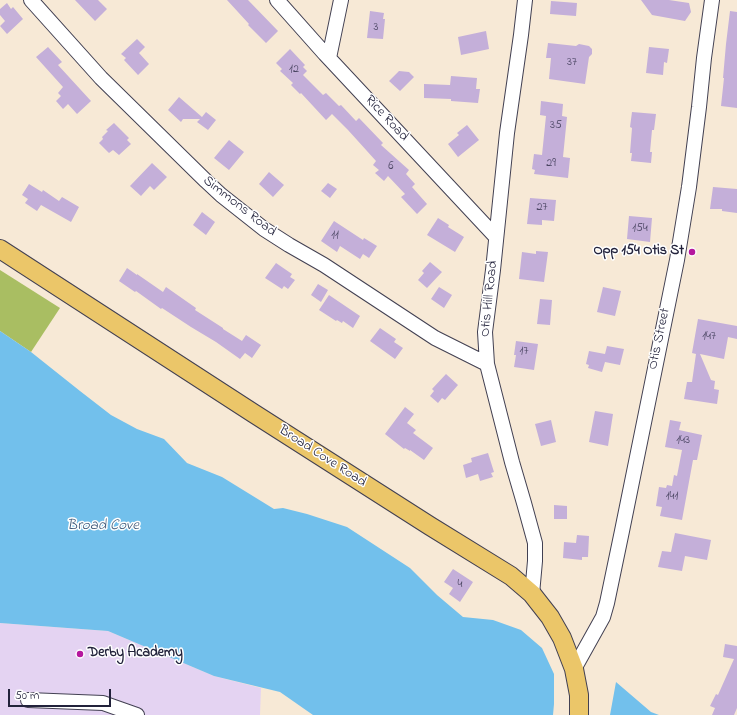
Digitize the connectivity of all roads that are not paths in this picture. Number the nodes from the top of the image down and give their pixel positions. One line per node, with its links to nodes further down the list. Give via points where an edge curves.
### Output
1 (31, 0): 9 (street, Simmons Road, via 101,78 221,195 264,228 435,338)
2 (277, 0): 6 (street, Rice Road)
3 (341, 0): 6 (street)
4 (525, 0): 7 (street, Otis Hill Road)
5 (712, 0): 11 (street, Otis Street, via 700,107 677,260 622,531 603,617)
6 (329, 58): 7 (street, Rice Road)
7 (496, 237): 9 (street, Otis Hill Road, via 485,332)
8 (0, 249): 10 (main road, Broad Cove Road, via 505,572)
9 (487, 364): 10 (street, Otis Hill Road, via 535,543)
10 (532, 594): 11 (main road, Broad Cove Road, via 562,638)
11 (574, 670): 14 (main road, Broad Cove Road, via 579,695)
12 (28, 700): 13 (street, via 103,703)
13 (137, 715)
14 (579, 715)

